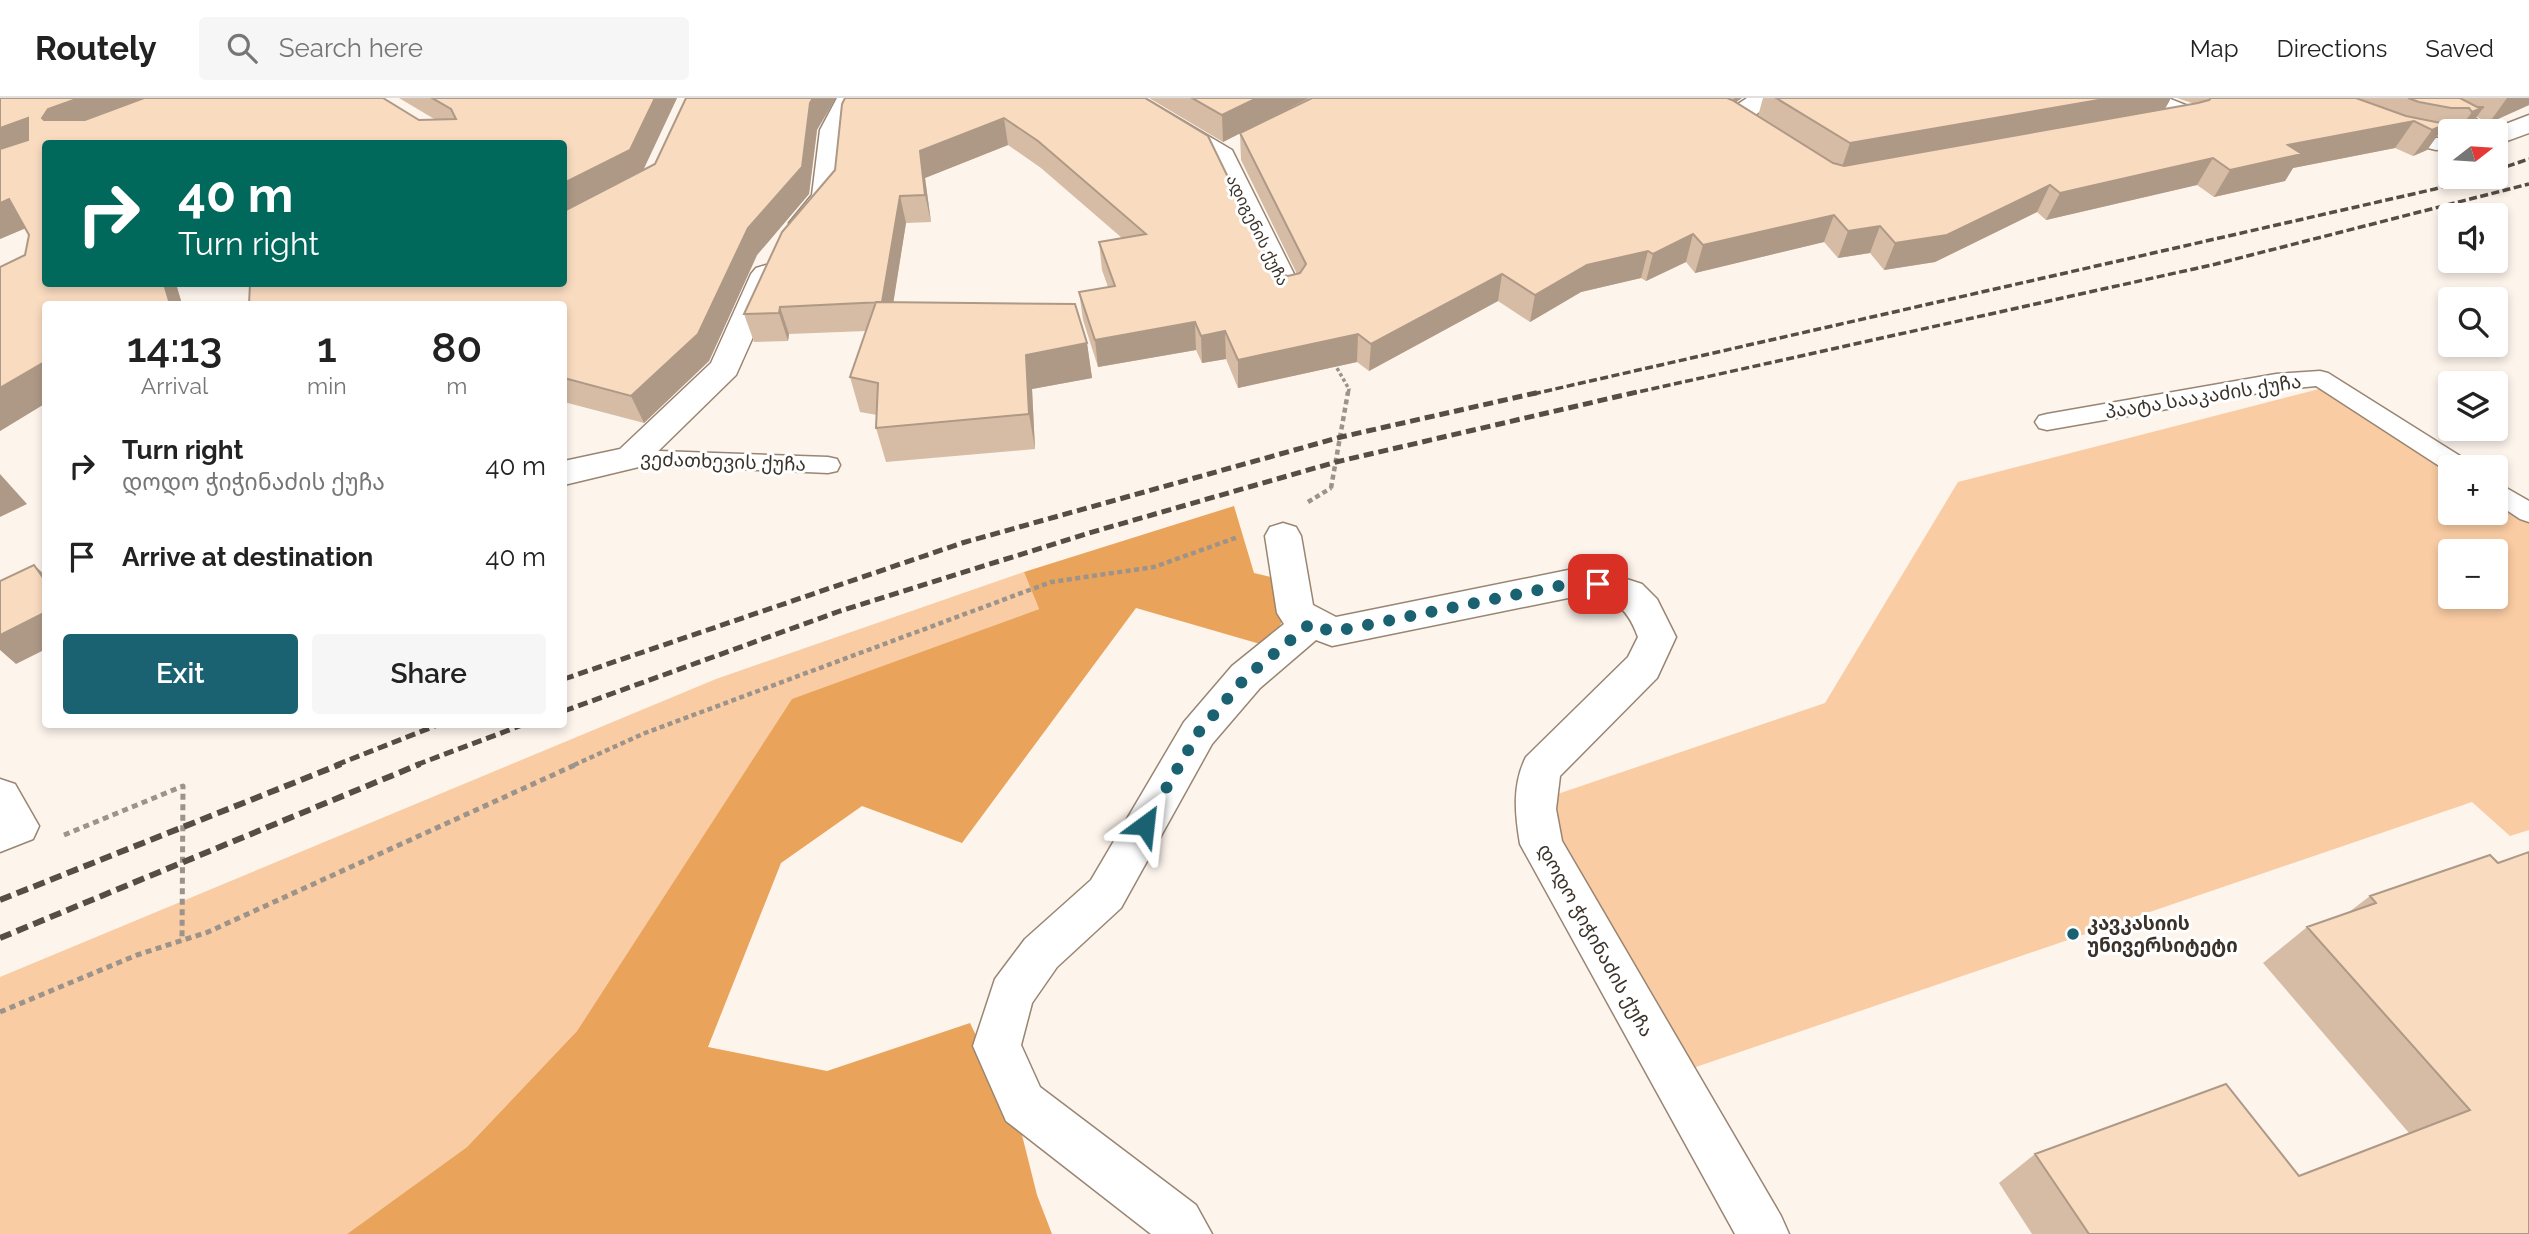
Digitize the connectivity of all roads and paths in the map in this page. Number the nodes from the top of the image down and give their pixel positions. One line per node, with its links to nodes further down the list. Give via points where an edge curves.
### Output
1 (850, 98): 17 (street, ვეძათხევის ქუჩა, via 833,130 826,197 774,256 725,368)
2 (1126, 98): 13 (street, ადიგენის ქუჩა, via 1233,150)
3 (1682, 98): 4 (street, via 1746,125)
4 (1764, 98)
5 (2417, 98): 8 (street)
6 (2154, 111): 7 (street, via 2183,119)
7 (2191, 114)
8 (2456, 119)
9 (2529, 123): 11 (street)
10 (2379, 129): 12 (lane)
11 (2508, 132)
12 (2438, 144)
13 (1288, 292)
14 (1328, 353): 20 (path, via 1349,389)
15 (2047, 422): 16 (lane, პაატა სააკაძის ქუჩა, via 2320,378)
16 (2440, 455)
17 (631, 458): 18 (lane, ვეძათხევის ქუჩა); 19 (street)
18 (828, 466)
19 (567, 472)
20 (1331, 488): 22 (path); 24 (path)
21 (2508, 499): 23 (lane)
22 (1307, 502)
23 (2529, 513)
24 (1264, 535): 25 (street, via 1296,613); 27 (path, via 1154,567 1051,582 645,733)
25 (1311, 623): 29 (street, via 1246,677 1198,733 1106,894 1041,953 1011,994 997,1046 1023,1104 1178,1223); 30 (street, დოდო ჭიჭინაძის ქუჩა, via 1332,632 1578,582 1619,587 1647,608 1657,637 1643,667 1540,769 1535,809 1541,844)
26 (1, 821): 27 (path, via 53,840 183,786)
27 (182, 941): 28 (path)
28 (0, 1012)
29 (1186, 1234)
30 (1763, 1234)

